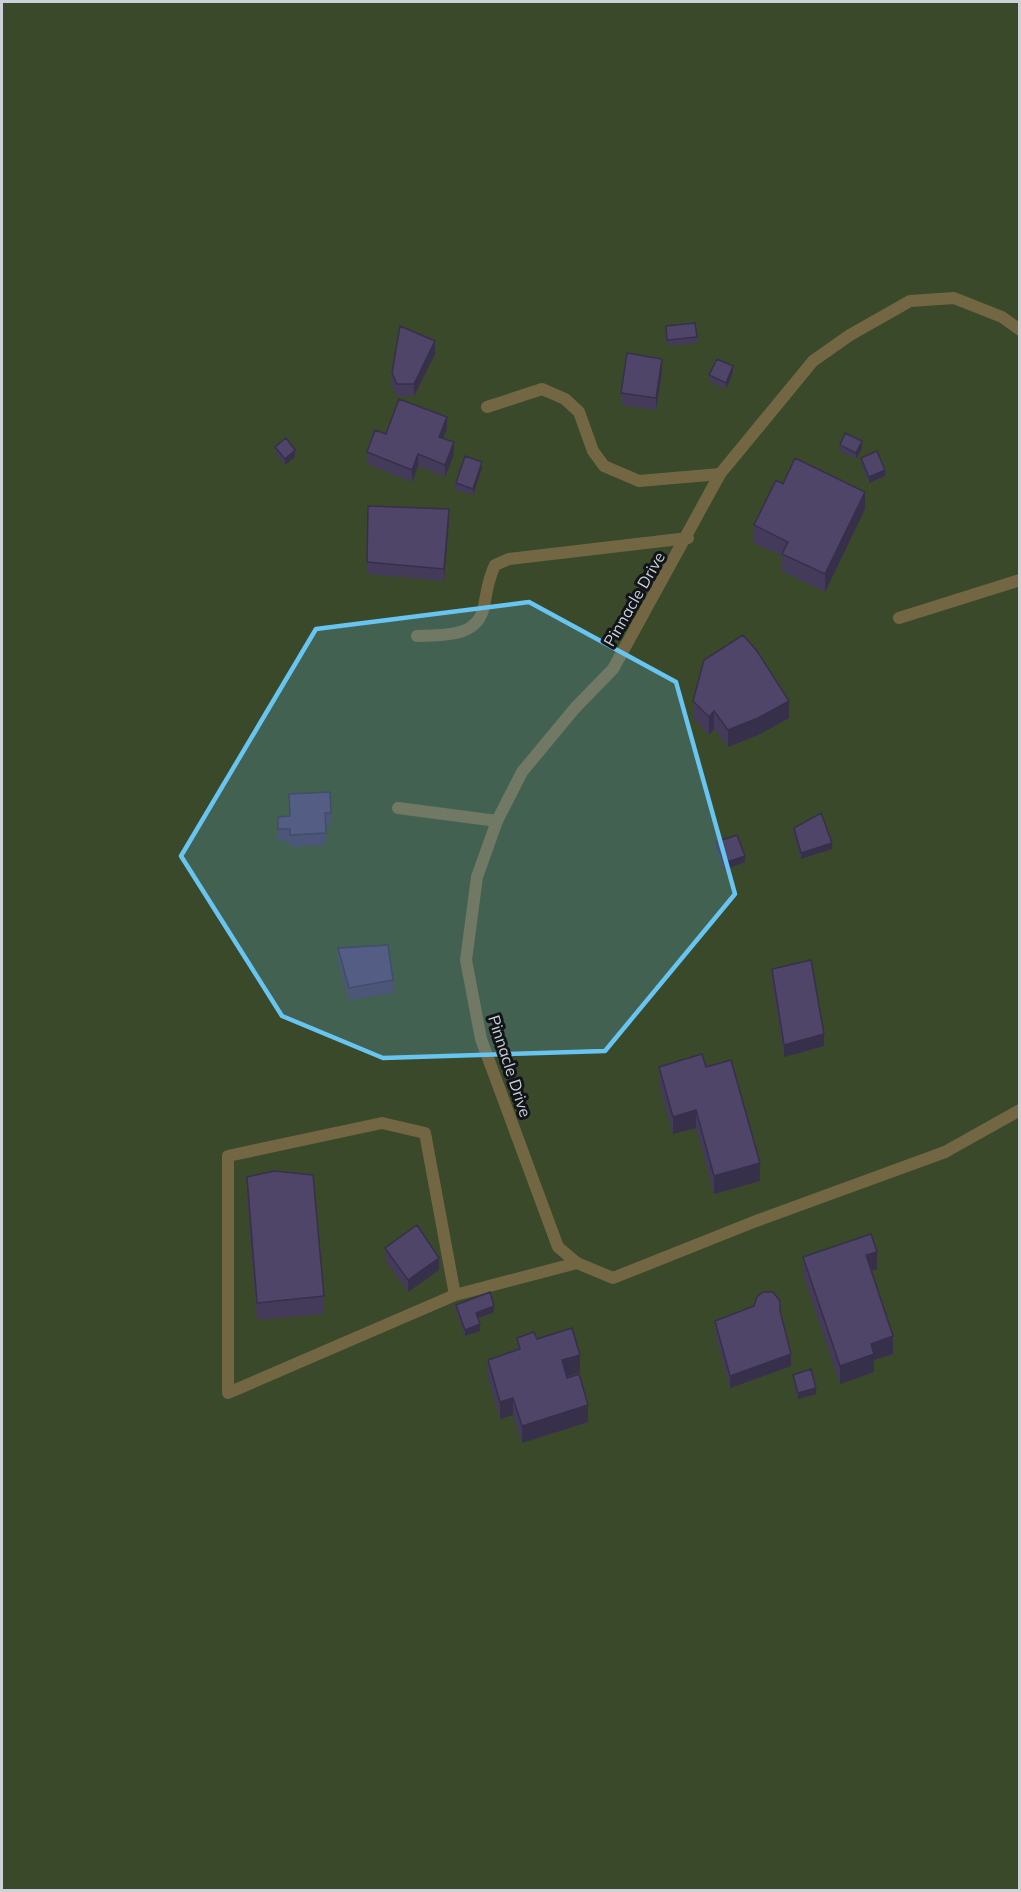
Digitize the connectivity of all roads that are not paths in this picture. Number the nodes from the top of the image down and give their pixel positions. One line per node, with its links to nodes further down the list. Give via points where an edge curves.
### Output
1 (1020, 330): 3 (street, Pinnacle Drive, via 1002,316 954,298 910,302 813,361)
2 (487, 407): 3 (street, via 542,389 564,399 579,412 592,451 604,466 639,481)
3 (720, 474): 4 (street, Pinnacle Drive)
4 (688, 538): 7 (street, via 509,559 495,565 487,580 481,617 475,626 458,634); 9 (street, Pinnacle Drive, via 613,669 574,708 522,772)
5 (1020, 580): 6 (street)
6 (899, 618)
7 (417, 636)
8 (398, 808): 9 (street)
9 (497, 821): 11 (street, Pinnacle Drive, via 477,877 466,960 470,983 481,1039 558,1247)
10 (1020, 1110): 11 (street, Pinnacle Drive, via 945,1152 613,1278)
11 (577, 1263): 12 (street)
12 (455, 1295): 12 (street, via 228,1393 228,1156 382,1123 425,1133)

